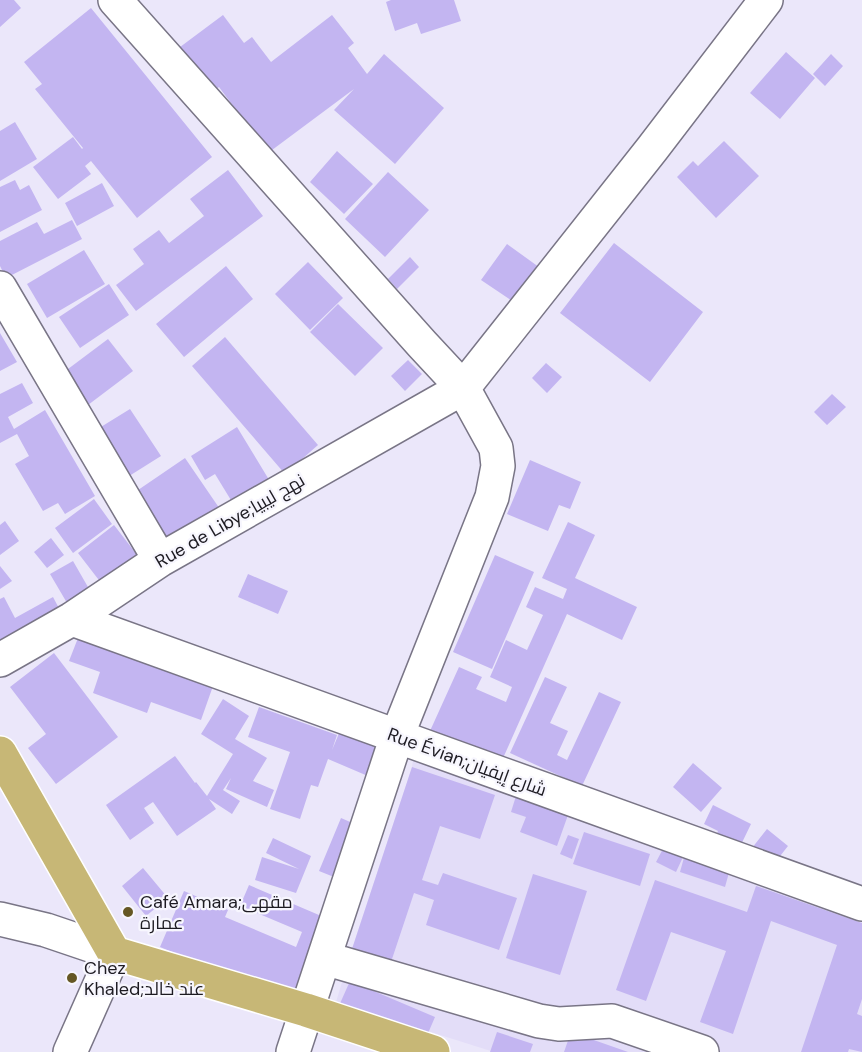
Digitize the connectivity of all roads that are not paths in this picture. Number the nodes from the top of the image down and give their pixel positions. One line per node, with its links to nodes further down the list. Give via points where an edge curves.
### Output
1 (766, 0): 4 (street)
2 (118, 1): 4 (street)
3 (0, 288): 5 (street)
4 (463, 388): 5 (street, Rue de Libye;نهج ليبيا); 8 (street, via 496,448 498,466 492,497)
5 (160, 560): 6 (street, Rue de Libye;نهج ليبيا)
6 (72, 619): 7 (street, Rue de Libye;نهج ليبيا); 8 (street, Rue Évian;شارع إيفيان)
7 (0, 660)
8 (397, 736): 10 (street, Rue Évian;شارع إيفيان); 13 (street)
9 (0, 753): 12 (main road)
10 (862, 904)
11 (0, 919): 12 (street)
12 (114, 953): 14 (main road); 15 (street)
13 (324, 958): 14 (street); 18 (street, via 539,1021 612,1021)
14 (306, 1010): 16 (street); 17 (main road)
15 (70, 1052)
16 (293, 1052)
17 (433, 1052)
18 (702, 1052)

